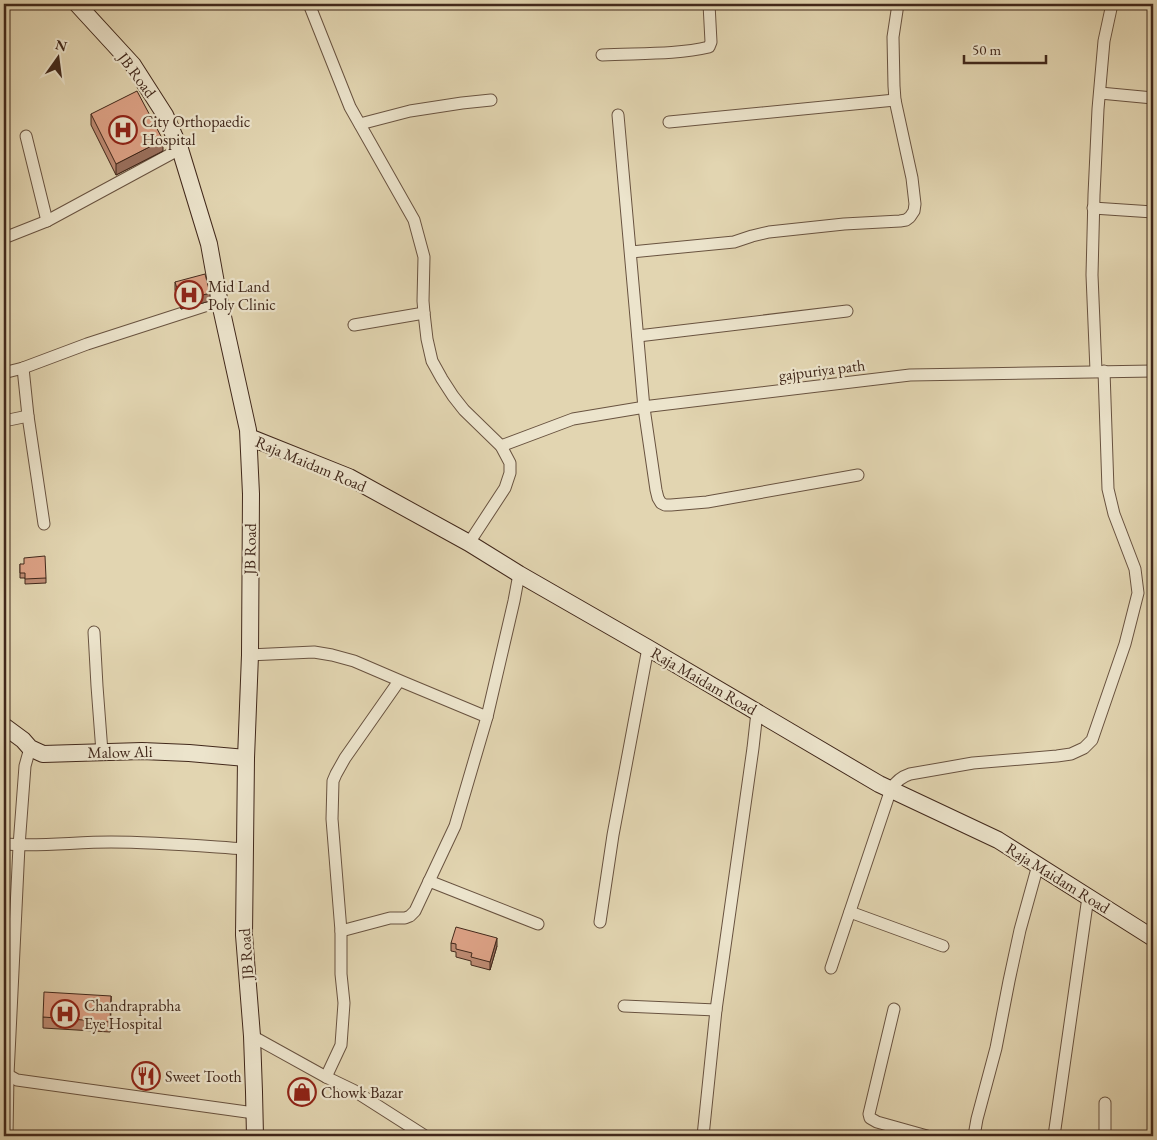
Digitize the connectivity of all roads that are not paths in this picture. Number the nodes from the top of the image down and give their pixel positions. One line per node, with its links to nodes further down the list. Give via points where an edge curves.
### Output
1 (77, 4): 15 (street, JB Road, via 133,65 165,115)
2 (309, 4): 13 (street, via 350,107)
3 (709, 4): 6 (street, via 712,42 709,47)
4 (898, 4): 10 (street, via 893,37)
5 (1112, 4): 7 (street, via 1104,41)
6 (602, 55)
7 (1100, 94): 8 (street); 16 (street)
8 (1153, 98)
9 (491, 100): 13 (street, via 410,111)
10 (895, 100): 12 (street); 20 (street, via 915,204 914,211 906,220 769,232 734,242)
11 (618, 115): 20 (street)
12 (669, 122)
13 (360, 124): 23 (street, via 414,220 424,257)
14 (26, 136): 18 (street)
15 (180, 149): 18 (street); 21 (street, JB Road, via 209,244)
16 (1093, 208): 17 (street); 27 (street, via 1092,275)
17 (1153, 212)
18 (47, 221): 19 (street)
19 (4, 238)
20 (631, 252): 25 (street)
21 (220, 301): 26 (street); 33 (street, JB Road)
22 (847, 310): 25 (street)
23 (424, 313): 24 (street); 34 (street, via 432,361 442,379 464,410)
24 (354, 325)
25 (638, 336): 30 (street)
26 (23, 368): 29 (street); 31 (street)
27 (1100, 371): 28 (street, gajpuriya path); 30 (street, gajpuriya path, via 910,376); 49 (street, via 1108,489 1135,569 1138,593 1125,644 1092,740 1071,754 973,763 910,774 896,781)
28 (1153, 371)
29 (6, 372)
30 (644, 408): 34 (street, gajpuriya path, via 574,419); 35 (street, via 656,490 665,505 707,502)
31 (28, 416): 32 (street); 36 (street)
32 (4, 421)
33 (249, 437): 37 (street, Raja Maidam Road, via 349,477); 41 (street, JB Road)
34 (501, 446): 37 (street, via 510,463 510,473 505,488)
35 (858, 475)
36 (44, 524)
37 (469, 543): 38 (street, Raja Maidam Road)
38 (519, 574): 40 (street, Raja Maidam Road); 44 (street)
39 (94, 632): 47 (street)
40 (648, 648): 43 (street, Raja Maidam Road); 57 (street)
41 (250, 655): 42 (street, via 332,654); 48 (street, JB Road)
42 (399, 681): 44 (street); 59 (street, via 345,758 333,782 332,819)
43 (757, 712): 49 (street, Raja Maidam Road); 65 (street)
44 (487, 717): 54 (street, via 455,826)
45 (4, 726): 46 (street, Malow Ali)
46 (30, 748): 47 (street, Malow Ali, via 43,754); 51 (street, via 25,766)
47 (102, 752): 48 (street, Malow Ali, via 170,752)
48 (246, 758): 52 (street, JB Road)
49 (891, 789): 53 (street, Raja Maidam Road, via 998,840); 56 (street)
50 (4, 844): 51 (street)
51 (19, 846): 52 (street, via 110,842); 68 (street)
52 (245, 849): 66 (street, JB Road, via 244,935)
53 (1038, 865): 55 (street, Raja Maidam Road); 76 (street, via 1020,930)
54 (429, 880): 58 (street); 59 (street, via 410,916)
55 (1088, 897): 60 (street, Raja Maidam Road); 77 (street)
56 (850, 912): 61 (street); 62 (street)
57 (600, 922)
58 (538, 924)
59 (341, 931): 67 (street, via 344,1004 341,1045)
60 (1153, 938)
61 (943, 946)
62 (831, 968)
63 (624, 1006): 65 (street)
64 (894, 1009): 75 (street, via 870,1118)
65 (716, 1010): 74 (street)
66 (252, 1036): 67 (street); 70 (street, JB Road)
67 (326, 1077): 73 (street, via 353,1090)
68 (8, 1079): 70 (street); 71 (street)
69 (1105, 1103): 78 (street)
70 (254, 1113): 72 (street, JB Road)
71 (7, 1136)
72 (255, 1136)
73 (425, 1136)
74 (703, 1136)
75 (927, 1136)
76 (974, 1136)
77 (1054, 1136)
78 (1105, 1136)

